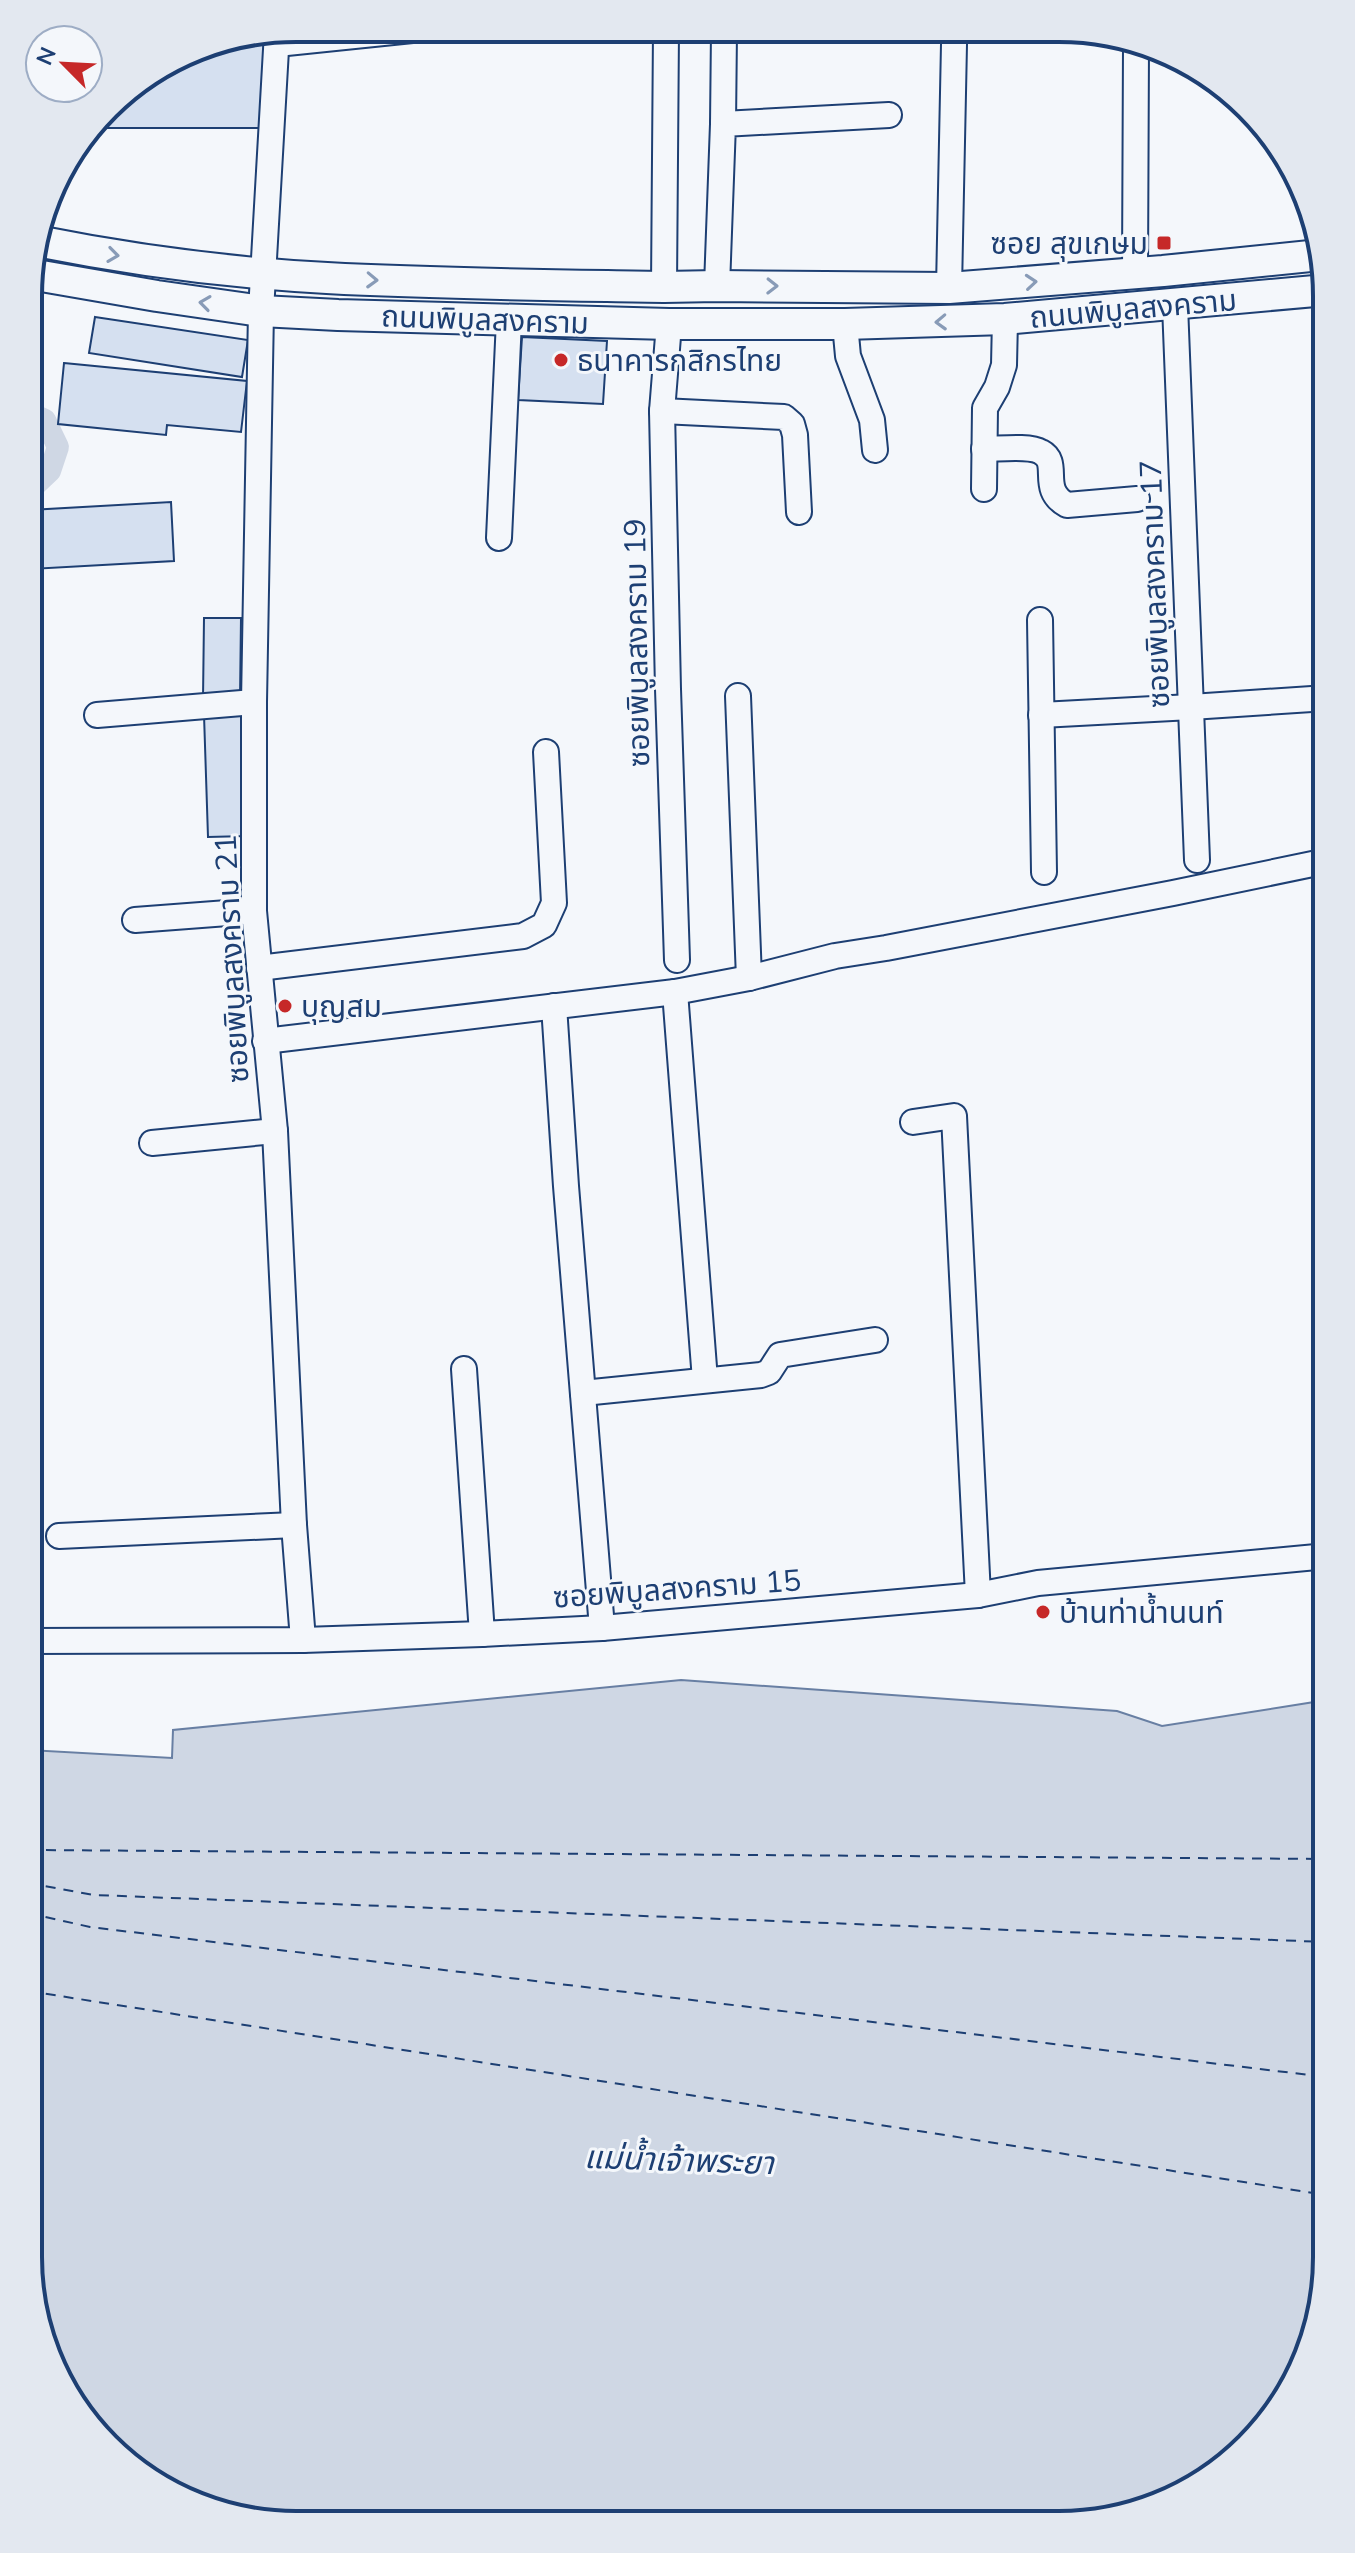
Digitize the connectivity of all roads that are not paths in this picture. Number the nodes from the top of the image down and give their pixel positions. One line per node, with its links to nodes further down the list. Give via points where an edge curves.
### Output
1 (666, 42): 14 (street)
2 (724, 42): 7 (street)
3 (277, 43): 10 (street, ซอยพิบูลสงคราม 21)
4 (954, 44): 15 (street)
5 (1136, 54): 11 (street)
6 (889, 115): 7 (street)
7 (723, 124): 13 (street)
8 (48, 243): 10 (main road, ถนนพิบูลสงคราม, one-way to 10)
9 (1310, 256): 11 (main road, ถนนพิบูลสงคราม)
10 (262, 272): 14 (main road, ถนนพิบูลสงคราม, one-way to 14); 18 (street, ซอยพิบูลสงคราม 21)
11 (1135, 273): 15 (main road, ถนนพิบูลสงคราม, one-way to 11)
12 (43, 276): 18 (main road, ถนนพิบูลสงคราม, one-way to 12)
13 (717, 286): 14 (main road, ถนนพิบูลสงคราม); 15 (main road, ถนนพิบูลสงคราม, one-way to 15)
14 (664, 287)
15 (949, 288)
16 (1313, 291): 17 (main road, ถนนพิบูลสงคราม)
17 (1175, 305): 19 (main road, ถนนพิบูลสงคราม); 34 (street, ซอยพิบูลสงคราม 17)
18 (261, 311): 20 (main road, ถนนพิบูลสงคราม); 33 (street, ซอยพิบูลสงคราม 21)
19 (1005, 319): 22 (main road, ถนนพิบูลสงคราม, one-way to 22); 24 (street, via 1004,365 985,408)
20 (509, 320): 21 (main road, ถนนพิบูลสงคราม); 29 (street)
21 (669, 324): 22 (main road, ถนนพิบูลสงคราม); 23 (street, ซอยพิบูลสงคราม 19)
22 (845, 324): 25 (street, via 848,356 872,420)
23 (662, 411): 28 (street, via 784,417 795,435); 43 (street, ซอยพิบูลสงคราม 19)
24 (984, 449): 26 (street); 27 (street, via 1043,453 1049,460 1051,487 1067,505)
25 (875, 450)
26 (984, 489)
27 (1137, 499)
28 (799, 512)
29 (499, 538)
30 (1040, 620): 36 (street)
31 (738, 696): 45 (street)
32 (1313, 699): 34 (street)
33 (254, 702): 35 (street); 41 (street, ซอยพิบูลสงคราม 21)
34 (1191, 707): 36 (street); 38 (street, ซอยพิบูลสงคราม 17)
35 (97, 715)
36 (1041, 715): 40 (street)
37 (546, 752): 44 (street, via 554,903 544,925 523,936)
38 (1197, 860)
39 (1313, 864): 45 (street, via 835,956)
40 (1044, 872)
41 (254, 911): 42 (street); 44 (street, ซอยพิบูลสงคราม 21)
42 (135, 920)
43 (677, 960)
44 (259, 968): 48 (street, ซอยพิบูลสงคราม 21)
45 (749, 978): 46 (street)
46 (675, 992): 47 (street); 54 (street)
47 (554, 1006): 48 (street); 55 (street)
48 (265, 1041): 50 (street, ซอยพิบูลสงคราม 21)
49 (913, 1122): 59 (street, via 954,1116)
50 (275, 1131): 51 (street); 56 (street, ซอยพิบูลสงคราม 21)
51 (152, 1143)
52 (875, 1340): 54 (street, via 780,1355 761,1375)
53 (464, 1369): 61 (street)
54 (705, 1380): 55 (street)
55 (583, 1393): 60 (street)
56 (294, 1525): 57 (street); 62 (street, ซอยพิบูลสงคราม 21)
57 (59, 1536)
58 (1312, 1557): 59 (street, ซอยพิบูลสงคราม 15, via 1038,1583)
59 (978, 1595): 60 (street, ซอยพิบูลสงคราม 15)
60 (602, 1628): 61 (street, ซอยพิบูลสงคราม 15)
61 (482, 1634): 62 (street, ซอยพิบูลสงคราม 15)
62 (303, 1640): 63 (street, ซอยพิบูลสงคราม 15)
63 (42, 1641)

